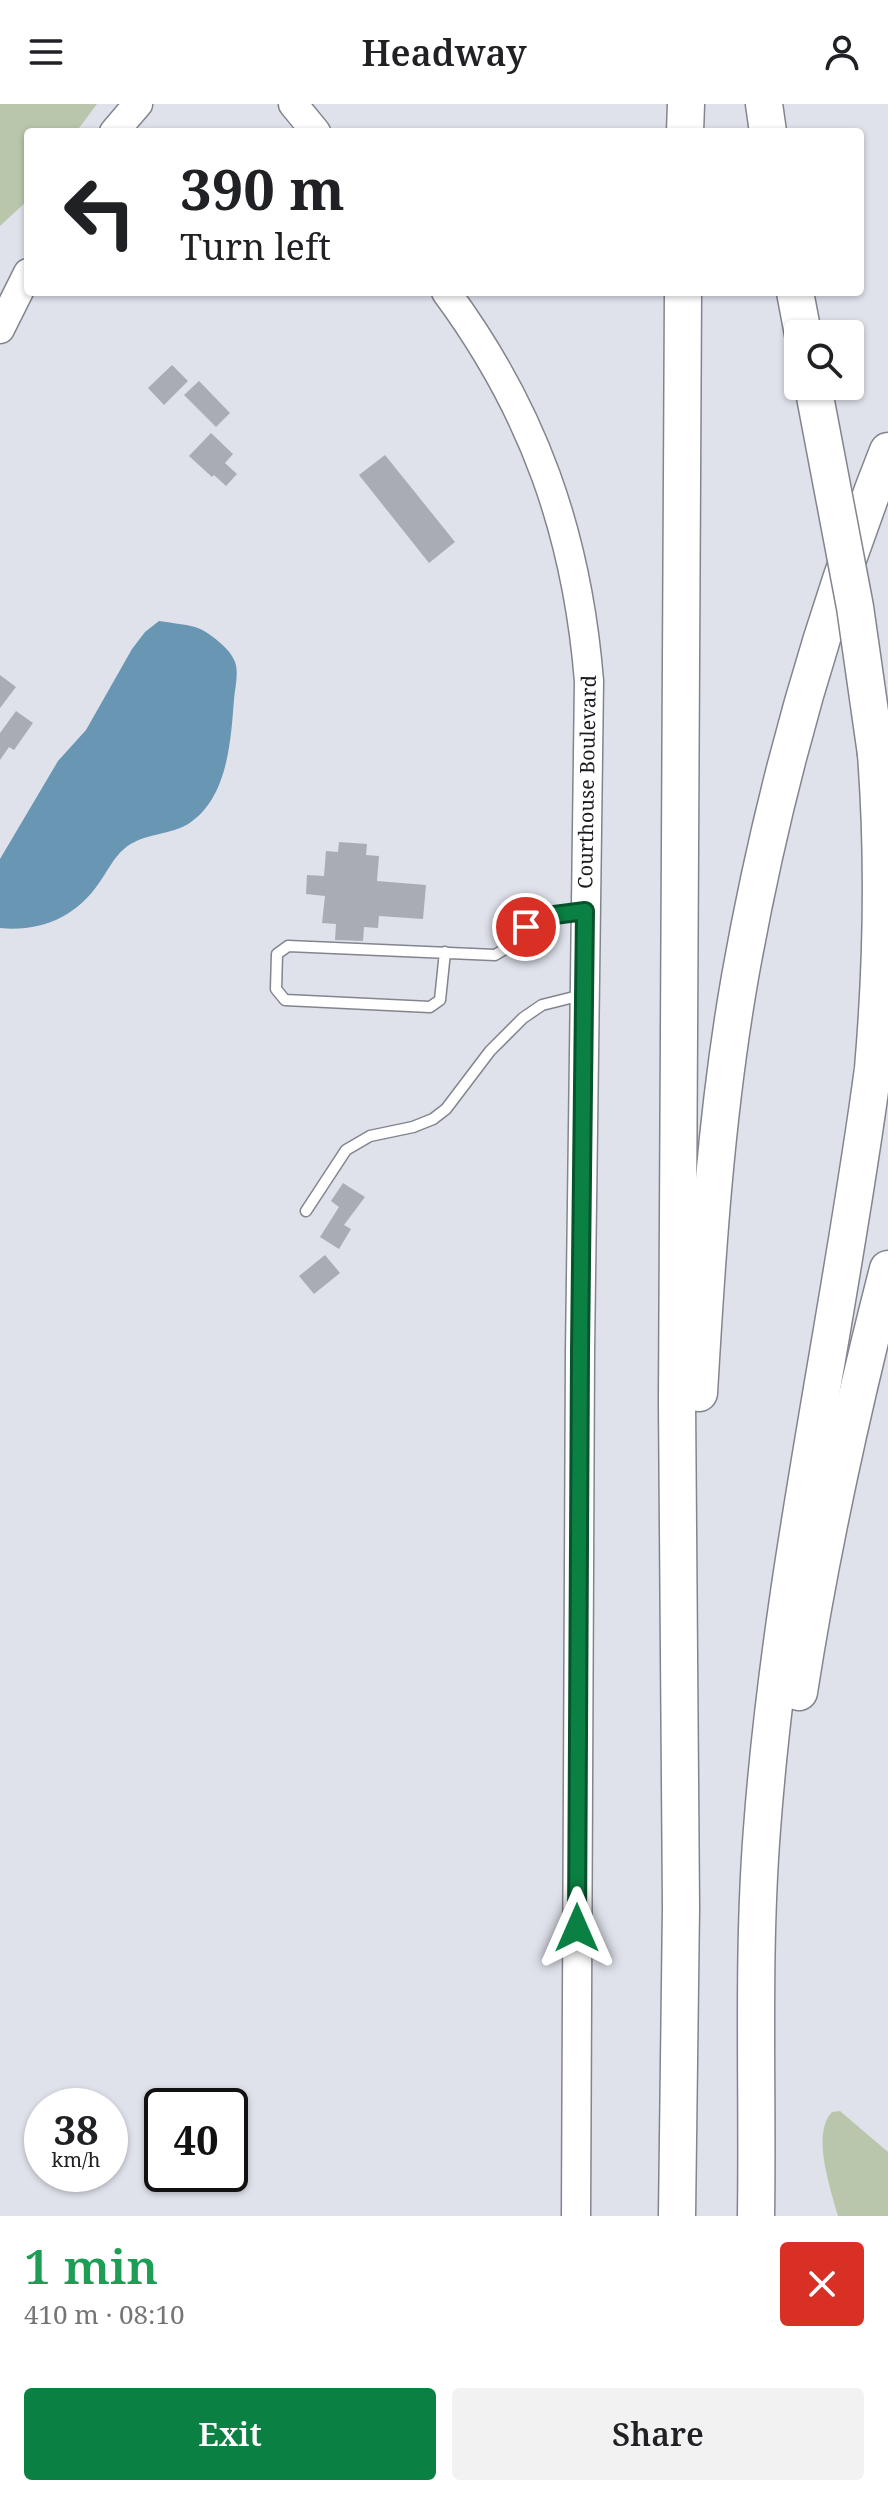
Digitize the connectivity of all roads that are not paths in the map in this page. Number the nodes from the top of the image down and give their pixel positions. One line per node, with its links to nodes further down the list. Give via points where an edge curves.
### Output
1 (138, 104): 5 (street)
2 (293, 104): 6 (street)
3 (686, 104): 7 (highway)
4 (764, 104): 8 (highway)
5 (117, 128)
6 (313, 128)
7 (685, 128)
8 (767, 128)
9 (24, 281): 14 (street)
10 (449, 296): 17 (street, Courthouse Boulevard, via 498,372 539,453 580,594 589,681)
11 (683, 296): 22 (highway, via 677,1386)
12 (796, 296): 13 (highway)
13 (800, 320)
14 (0, 329)
15 (816, 400): 23 (highway, bridge, via 876,754 883,907 873,1069 781,1648 761,1842)
16 (888, 451): 22 (highway, via 793,737 740,978 710,1225)
17 (585, 911): 18 (lane, via 539,917 495,955); 19 (street, Courthouse Boulevard)
18 (445, 952): 18 (lane, via 288,946 277,954 276,989 285,1000 430,1007 440,1000)
19 (584, 994): 20 (lane, via 542,1005 523,1018 433,1119 370,1136 346,1150); 24 (street, Courthouse Boulevard)
20 (306, 1211)
21 (888, 1269): 23 (highway, via 856,1397 804,1658)
22 (681, 1759): 25 (highway)
23 (758, 2051): 26 (highway)
24 (576, 2216)
25 (677, 2216)
26 (756, 2216)

